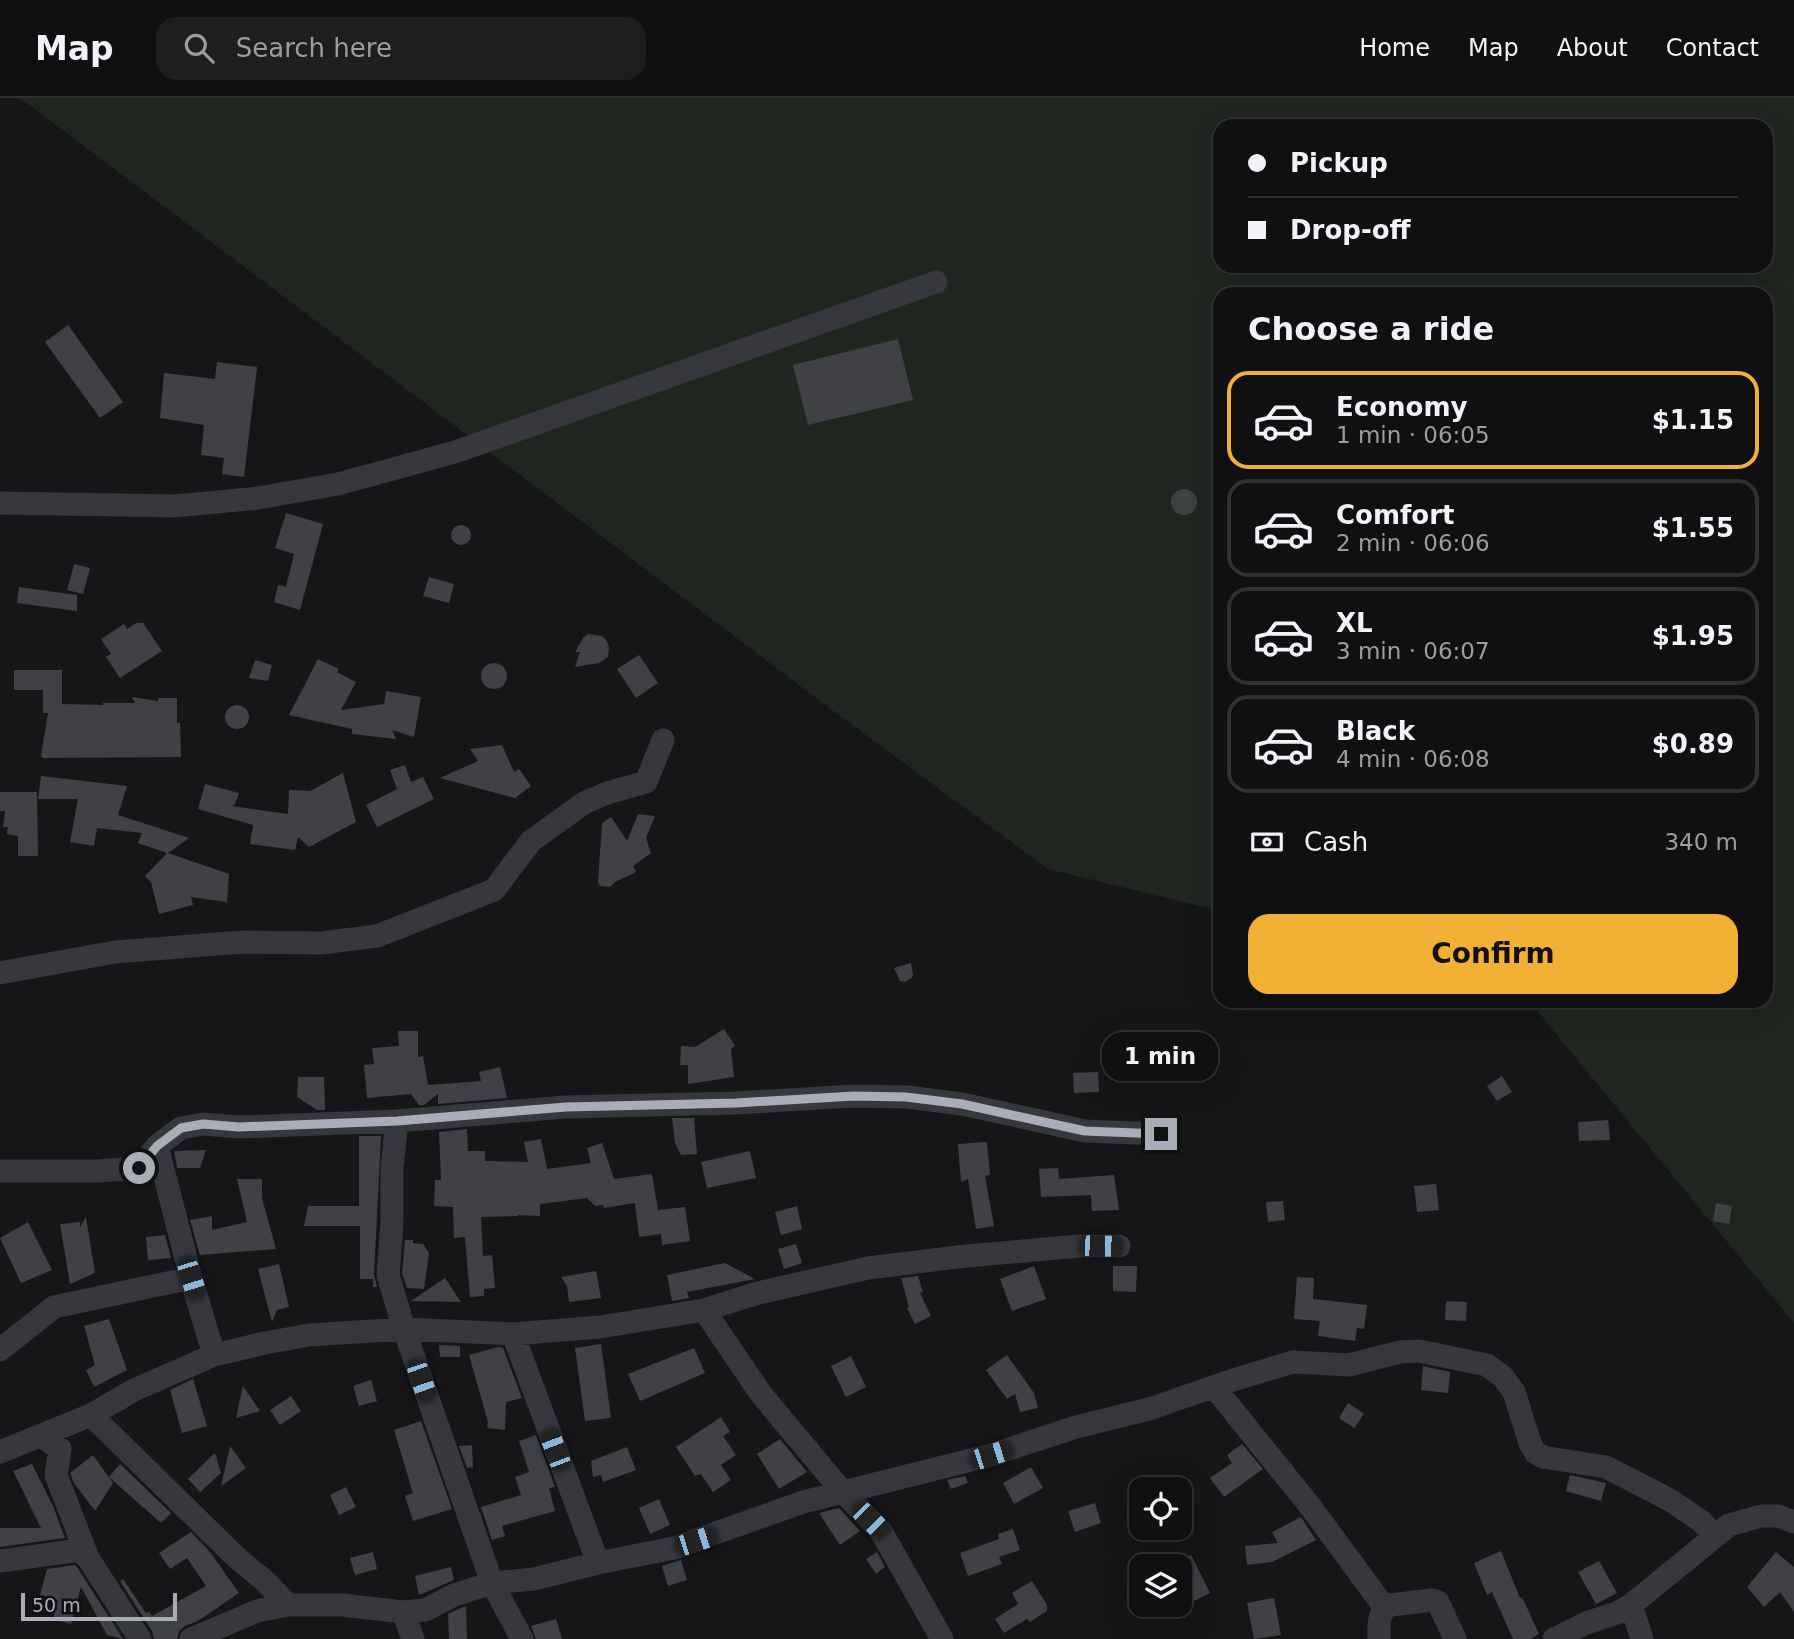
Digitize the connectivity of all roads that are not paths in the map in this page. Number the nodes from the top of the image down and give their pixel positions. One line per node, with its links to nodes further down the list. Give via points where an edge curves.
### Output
1 (936, 282): 2 (street, via 455,452 338,484 175,506)
2 (0, 503)
3 (663, 740): 4 (street, via 646,782 584,803 531,841 494,890 377,936 321,943 243,942 115,952)
4 (0, 973)
5 (397, 1121): 6 (street, via 566,1107 854,1096 962,1104 1085,1131); 7 (street, via 239,1127 203,1124 181,1128); 12 (street, via 388,1275)
6 (1161, 1134)
7 (157, 1146): 8 (street, via 139,1168); 10 (street)
8 (0, 1171)
9 (1119, 1246): 11 (street, via 979,1254 869,1268)
10 (191, 1278): 14 (street, via 54,1307); 15 (street)
11 (704, 1310): 13 (street, via 600,1327); 20 (street, via 761,1394)
12 (404, 1329): 13 (street); 15 (street, via 309,1335); 26 (street)
13 (513, 1334): 25 (street)
14 (0, 1350)
15 (214, 1355): 17 (street, via 134,1390)
16 (1214, 1387): 20 (street, via 991,1455); 22 (street, via 1293,1362 1349,1365 1401,1352 1419,1351 1487,1365 1514,1392 1536,1453 1606,1467 1670,1500); 29 (street, via 1303,1496)
17 (91, 1415): 18 (street); 27 (street)
18 (41, 1436): 19 (street); 23 (street, via 61,1448 56,1475)
19 (0, 1452)
20 (842, 1491): 25 (street, via 674,1548); 35 (street, via 881,1531)
21 (1794, 1522): 22 (street, via 1761,1516 1729,1525)
22 (1715, 1536): 28 (street)
23 (88, 1558): 24 (street, via 74,1550); 31 (street)
24 (0, 1561)
25 (598, 1563): 26 (street)
26 (492, 1583): 30 (street, via 425,1610); 34 (street)
27 (288, 1605): 30 (street); 32 (street, via 257,1611)
28 (1631, 1605): 38 (street); 39 (street)
29 (1385, 1608): 36 (street, via 1379,1618); 37 (street, via 1435,1600)
30 (403, 1612): 33 (street)
31 (140, 1639)
32 (191, 1639)
33 (414, 1639)
34 (522, 1639)
35 (942, 1639)
36 (1378, 1639)
37 (1455, 1639)
38 (1554, 1639)
39 (1642, 1639)

